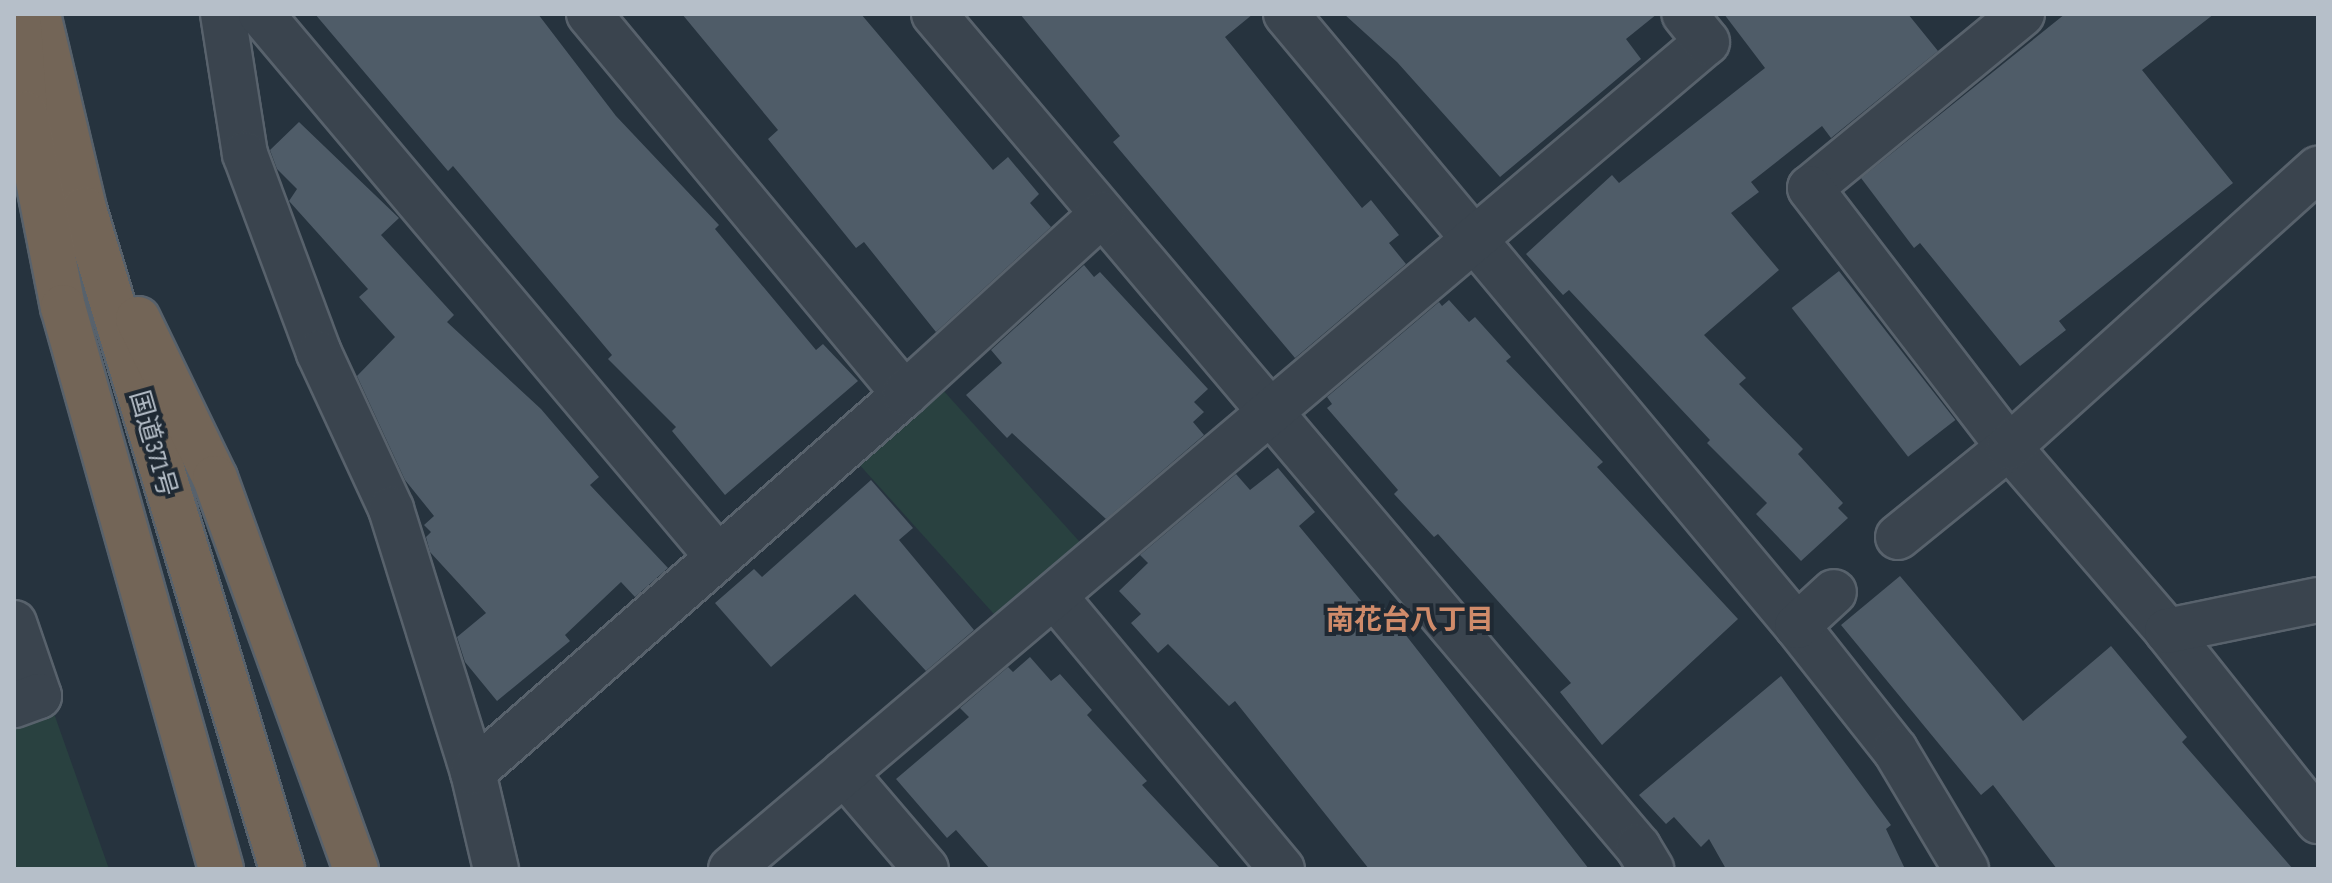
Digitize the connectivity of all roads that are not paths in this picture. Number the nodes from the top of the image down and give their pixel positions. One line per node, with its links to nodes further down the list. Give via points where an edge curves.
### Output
1 (18, 14): 29 (highway, via 25,114 63,307)
2 (38, 14): 11 (highway, 国道371号)
3 (223, 14): 26 (street, via 245,154 319,353 391,509)
4 (261, 14): 18 (street)
5 (589, 14): 14 (street)
6 (934, 14): 12 (street)
7 (1286, 14): 13 (street)
8 (1684, 14): 13 (street, via 1707,42)
9 (2022, 14): 16 (street, via 1810,188)
10 (2318, 169): 16 (street)
11 (84, 209): 30 (highway, 国道371号); 31 (highway, via 215,478)
12 (1102, 214): 14 (street); 15 (street)
13 (1473, 235): 15 (street); 23 (street)
14 (905, 394): 18 (street)
15 (1270, 408): 20 (street); 36 (street)
16 (2009, 447): 17 (street); 24 (street)
17 (1898, 537)
18 (718, 557): 26 (street)
19 (1834, 592): 23 (street)
20 (1056, 598): 27 (street); 35 (street)
21 (2318, 600): 24 (street)
22 (14, 623): 25 (street, via 39,696)
23 (1797, 626): 37 (street, via 1895,750)
24 (2167, 631): 28 (street)
25 (14, 705)
26 (473, 772): 32 (street)
27 (844, 773): 33 (street); 34 (street)
28 (2318, 821)
29 (221, 869)
30 (282, 869)
31 (356, 869)
32 (496, 869)
33 (731, 869)
34 (926, 869)
35 (1282, 869)
36 (1651, 869)
37 (1966, 869)

